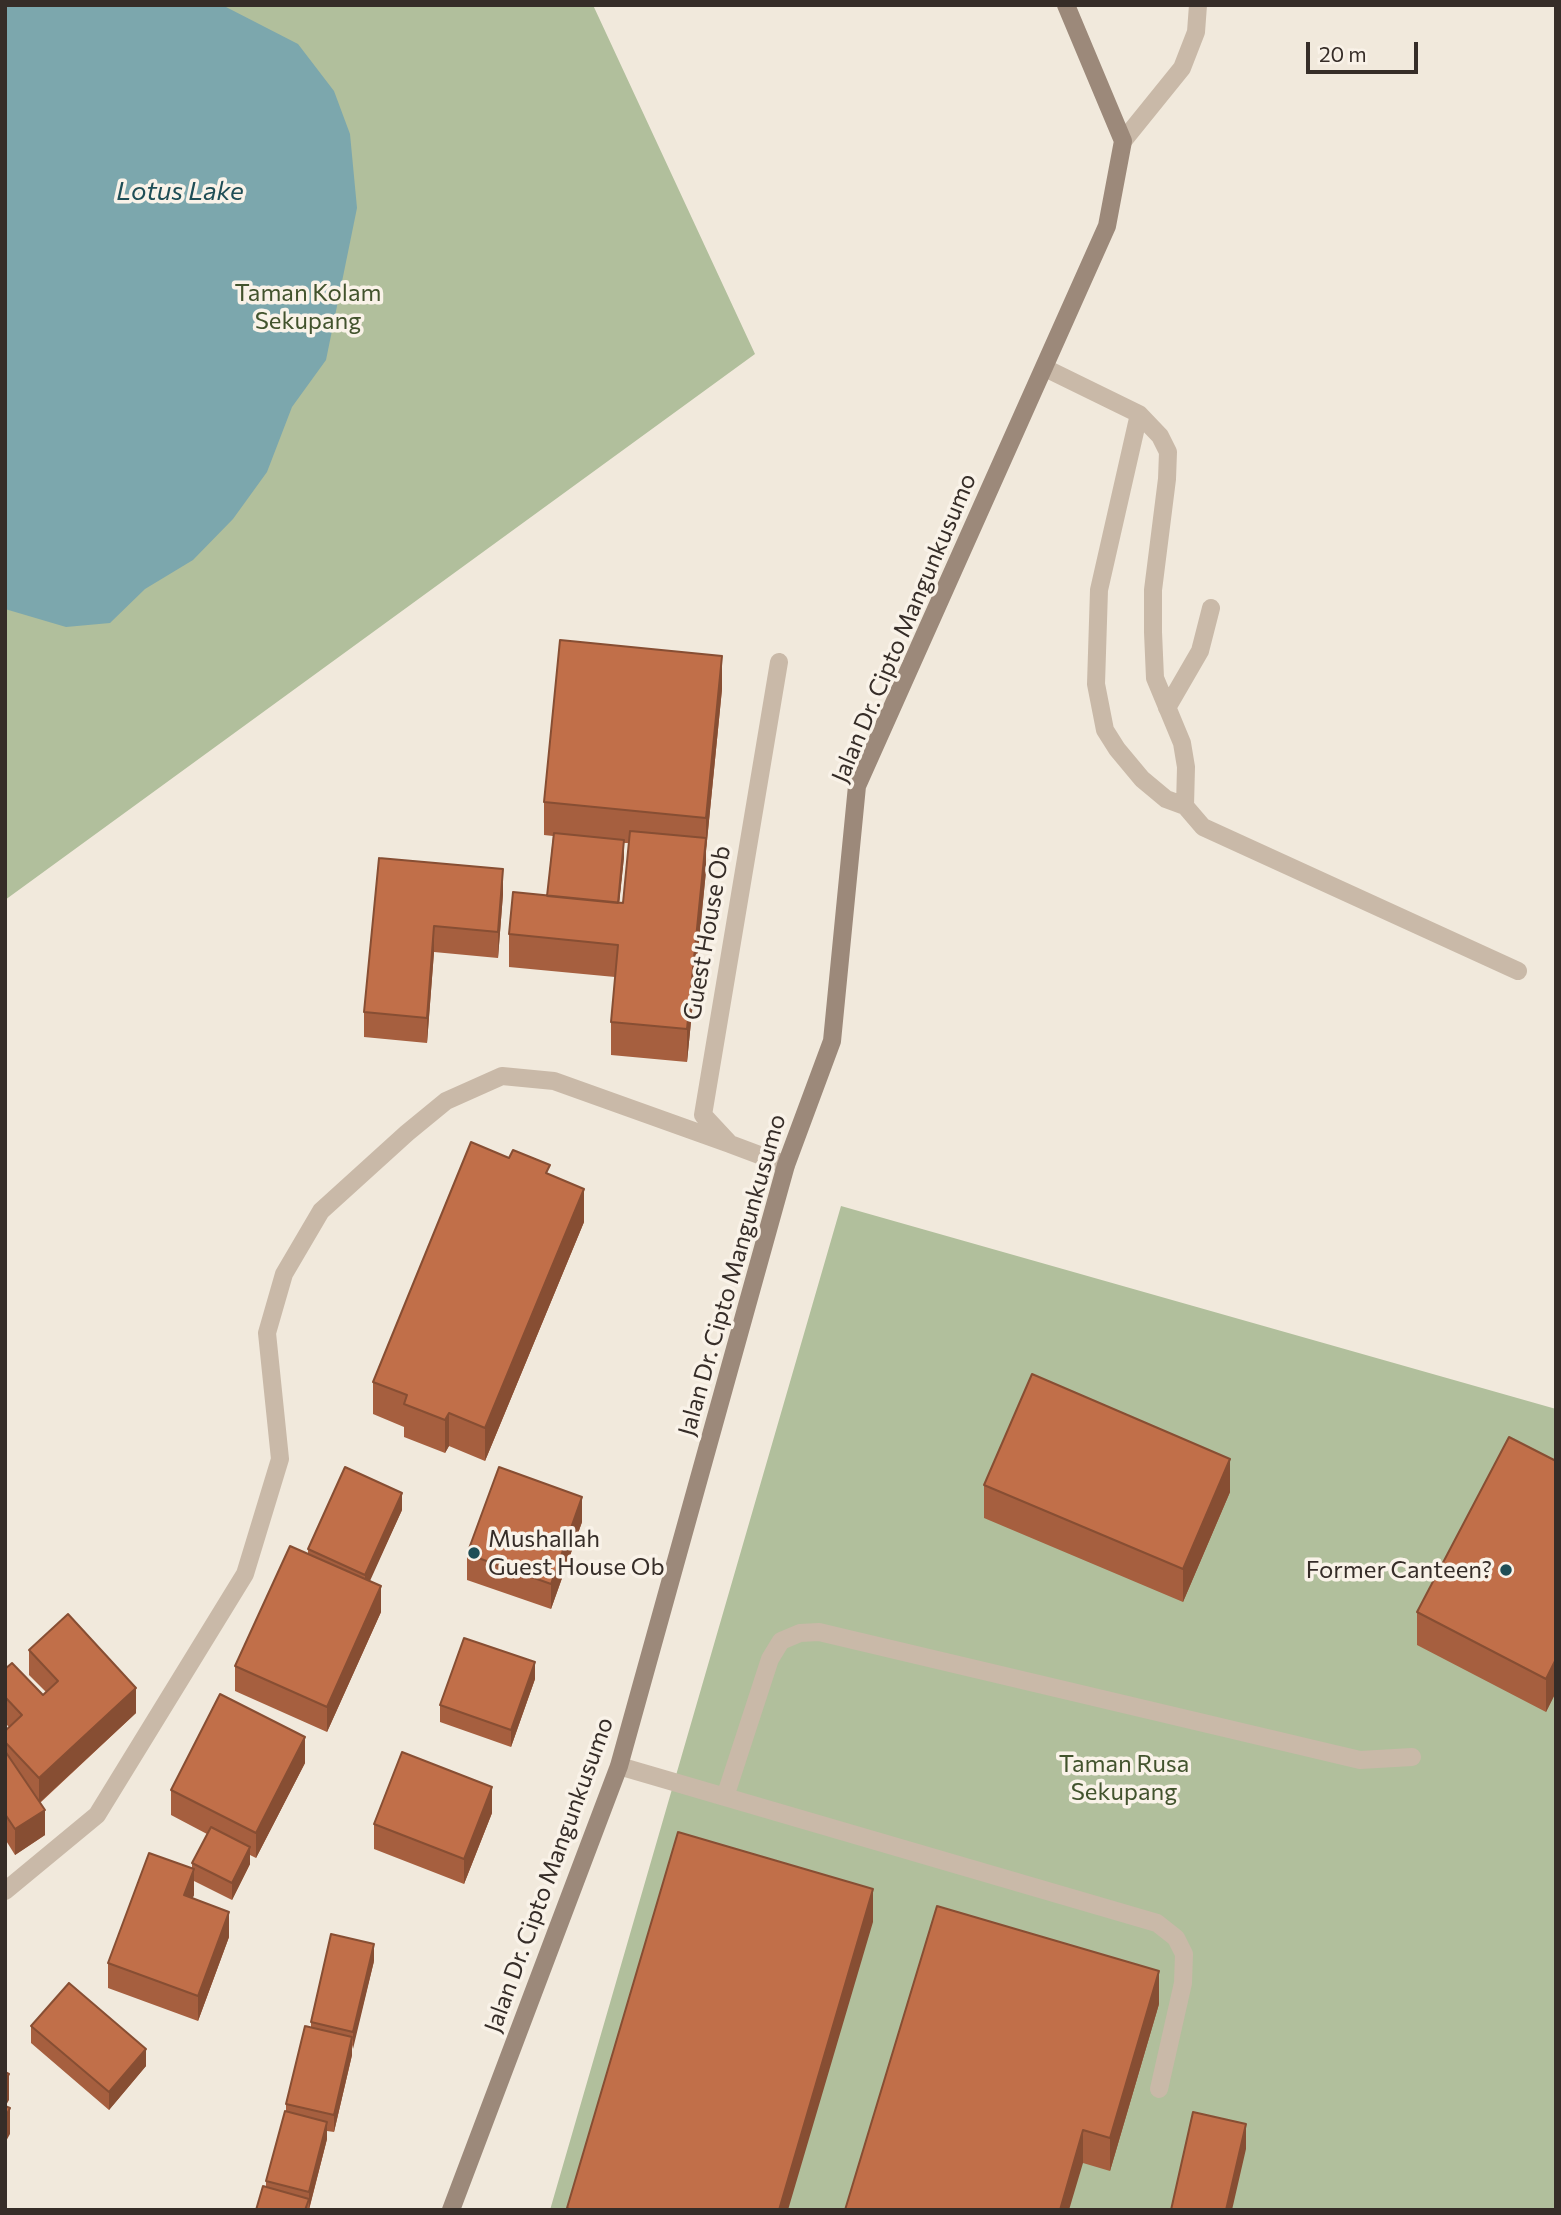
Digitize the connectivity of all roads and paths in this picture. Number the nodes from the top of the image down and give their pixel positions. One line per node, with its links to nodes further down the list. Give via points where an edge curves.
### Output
1 (1066, 5): 3 (street)
2 (1198, 5): 3 (street, via 1196,32 1182,68)
3 (1124, 141): 4 (street, Jalan Dr. Cipto Mangunkusumo, via 1107,226)
4 (1045, 368): 5 (street); 12 (street, Jalan Dr. Cipto Mangunkusumo, via 857,786 832,1041)
5 (1139, 414): 8 (street, via 1168,452 1153,590 1155,678); 9 (street, via 1099,590 1096,684 1105,730 1117,748 1142,779 1166,799)
6 (1212, 608): 8 (street, via 1200,651)
7 (779, 662): 11 (street, Guest House Ob, via 702,1115)
8 (1167, 708): 9 (street, via 1182,743)
9 (1185, 806): 10 (street, via 1203,827)
10 (1518, 971)
11 (730, 1144): 12 (street, Guest House Ob); 16 (street, via 554,1081 502,1076 446,1101 321,1211 284,1274 267,1332 280,1459 245,1574 97,1815)
12 (786, 1165): 14 (street, Jalan Dr. Cipto Mangunkusumo)
13 (1412, 1757): 15 (street, via 1360,1760 819,1632 800,1633 781,1641 770,1659)
14 (619, 1766): 15 (street); 18 (street, Jalan Dr. Cipto Mangunkusumo)
15 (725, 1797): 17 (street, via 1157,1923 1176,1938 1184,1954 1183,1983)
16 (5, 1891)
17 (1159, 2089)
18 (451, 2210)

